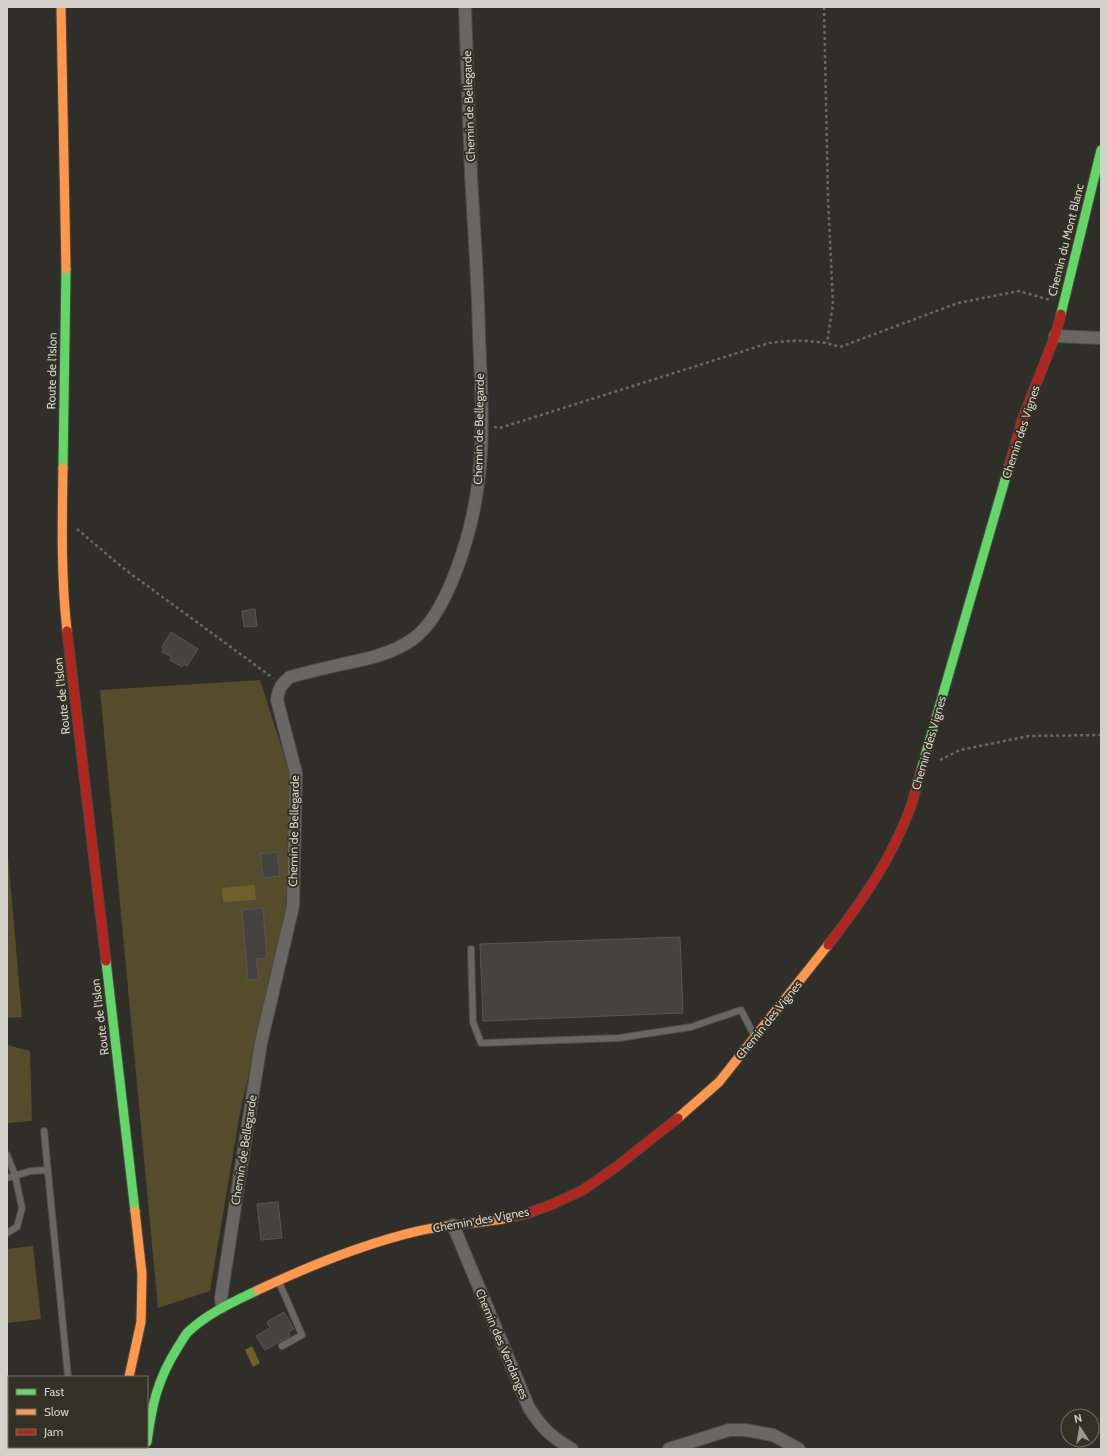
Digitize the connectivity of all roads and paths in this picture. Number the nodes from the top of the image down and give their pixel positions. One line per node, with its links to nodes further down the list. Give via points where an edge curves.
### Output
1 (61, 7): 10 (street, Route de l'Islon, via 66,237)
2 (464, 7): 9 (street, Chemin de Bellegarde)
3 (824, 7): 8 (path, via 833,304)
4 (1101, 150): 5 (street, Chemin du Mont Blanc)
5 (1063, 304): 6 (street, Chemin du Mont Blanc); 8 (path, via 1019,290 958,304 840,347)
6 (1055, 336): 7 (street); 13 (street, Chemin des Vignes, via 1022,420)
7 (1101, 338)
8 (828, 343): 9 (path, via 793,340 769,343 500,428)
9 (482, 426): 11 (street, Chemin de Bellegarde, via 478,490 472,521 447,591 427,625 413,639 394,650 373,658 290,677)
10 (62, 517): 11 (path, via 123,568); 27 (street, Route de l'Islon, via 64,602 72,681 142,1274 141,1322)
11 (282, 685): 24 (street, Chemin de Bellegarde, via 278,690 277,700 296,773 293,906 261,1043 221,1298)
12 (1101, 734): 13 (path, via 1029,736 960,750)
13 (923, 768): 15 (street, Chemin des Vignes, via 911,806 877,876 847,921)
14 (471, 949): 15 (lane, via 473,1022 481,1043 619,1038 691,1027 741,1010)
15 (755, 1038): 21 (street, Chemin des Vignes, via 719,1082 667,1128 583,1190 526,1214)
16 (44, 1131): 18 (lane)
17 (7, 1155): 19 (lane)
18 (48, 1170): 19 (lane); 26 (lane)
19 (15, 1175): 20 (lane); 22 (lane, via 22,1208 17,1227)
20 (7, 1178)
21 (453, 1225): 23 (street, Chemin des Vignes, via 366,1245); 29 (street, Chemin des Vendanges, via 529,1408 540,1425 554,1439)
22 (7, 1233)
23 (279, 1280): 24 (street, Chemin des Vignes); 25 (lane, via 302,1335)
24 (222, 1307): 28 (street, Chemin des Vignes, via 187,1332 171,1358 160,1380)
25 (282, 1346)
26 (68, 1376)
27 (129, 1376)
28 (148, 1435)
29 (572, 1449)
30 (668, 1449): 31 (street, via 729,1430 737,1430 773,1435)
31 (799, 1449)

